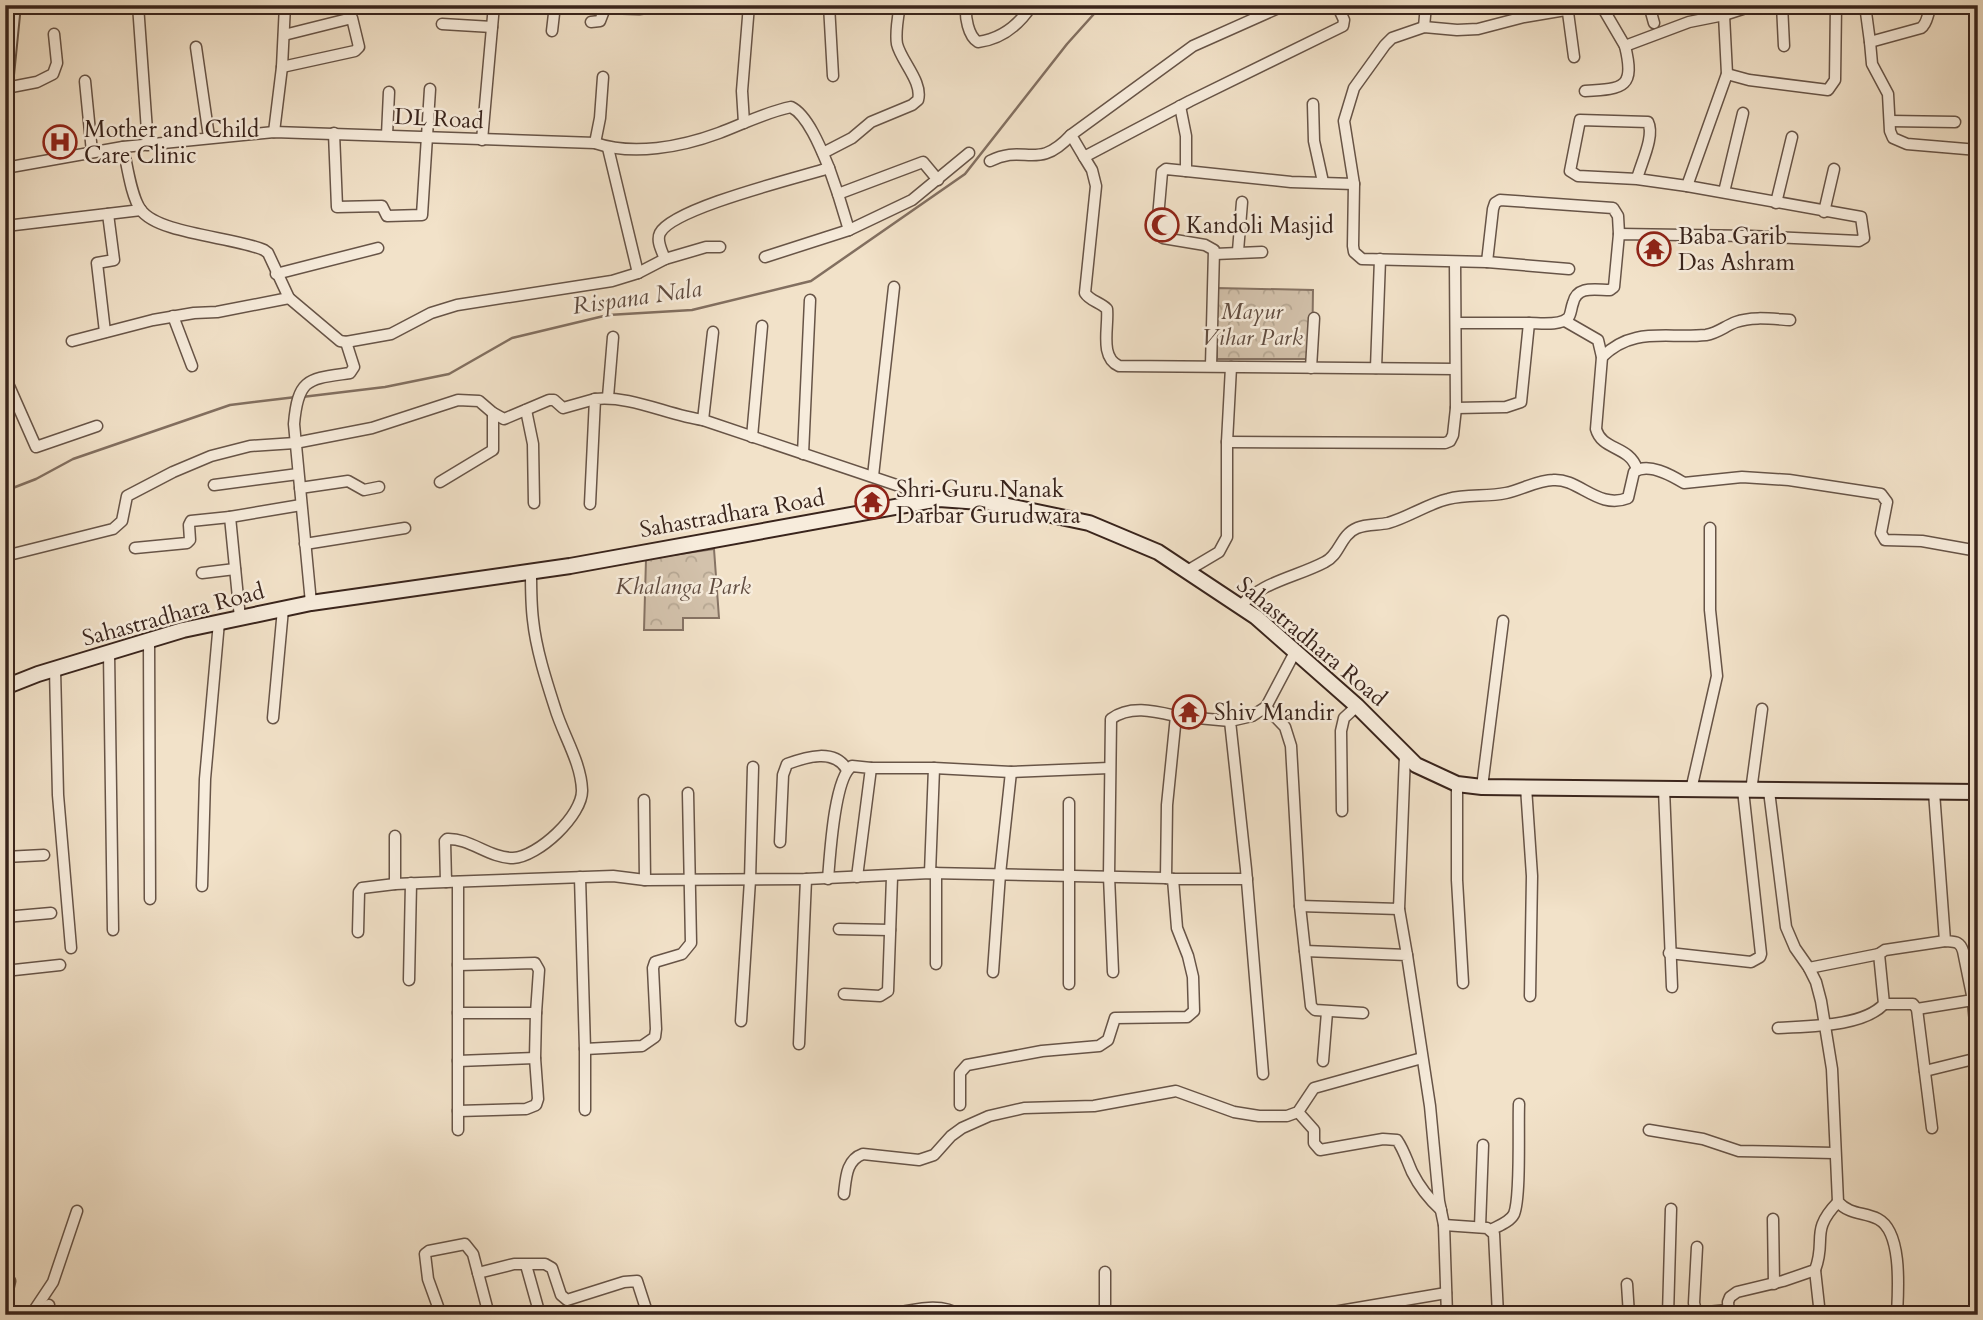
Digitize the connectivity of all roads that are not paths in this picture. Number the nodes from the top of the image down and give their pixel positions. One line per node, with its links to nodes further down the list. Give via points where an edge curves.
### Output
1 (14, 5): 42 (street)
2 (138, 5): 64 (street)
3 (285, 5): 32 (street)
4 (494, 5): 28 (street)
5 (555, 5): 30 (street)
6 (671, 5): 25 (street, via 605,8 600,21)
7 (749, 5): 53 (street)
8 (829, 5): 40 (street)
9 (900, 5): 69 (street, via 896,38 918,89 918,100 871,122)
10 (966, 5): 11 (street, via 967,21 978,43 1014,28)
11 (1032, 5)
12 (1285, 5): 57 (street, via 1193,46)
13 (1337, 5): 48 (street, via 1343,26)
14 (1426, 5): 29 (street)
15 (1595, 5): 23 (street)
16 (1601, 5): 34 (street)
17 (1649, 5): 26 (street)
18 (1755, 5): 24 (street)
19 (1782, 5): 35 (street)
20 (1836, 5): 39 (street, via 1835,80 1828,90)
21 (1865, 5): 33 (street)
22 (1933, 5): 33 (street, via 1921,28)
23 (1567, 7): 29 (street, via 1478,29); 37 (street)
24 (1724, 15): 34 (street, via 1689,22); 39 (street)
25 (591, 22)
26 (1654, 23)
27 (442, 24): 28 (street)
28 (492, 27): 62 (street)
29 (1424, 27): 80 (street, via 1392,38 1354,88 1345,121)
30 (552, 32)
31 (54, 34): 42 (street, via 56,71 37,82)
32 (284, 35): 38 (street); 38 (street, via 352,18 359,47)
33 (1870, 42): 51 (street, via 1872,64 1888,94)
34 (1625, 46): 45 (street, via 1630,70 1626,82)
35 (1784, 46)
36 (196, 47): 58 (street)
37 (1574, 57)
38 (282, 67): 54 (street)
39 (1727, 74): 81 (street)
40 (834, 76)
41 (603, 77): 63 (street)
42 (6, 80): 50 (street)
43 (85, 81): 68 (street)
44 (430, 89): 59 (street)
45 (1585, 91)
46 (389, 92): 56 (street)
47 (1313, 104): 79 (street, via 1314,141)
48 (1180, 106): 71 (street); 76 (street)
49 (1744, 113): 82 (street)
50 (5, 114)
51 (1890, 121): 52 (street); 67 (street, via 1897,142)
52 (1955, 122)
53 (744, 123): 66 (street, DL Road, via 647,150); 69 (street, DL Road, via 791,107)
54 (274, 132): 55 (street, DL Road); 58 (street, DL Road)
55 (334, 133): 56 (street, DL Road); 59 (street, via 336,206 382,206 387,216 423,213)
56 (387, 135): 59 (street, DL Road)
57 (1071, 135): 71 (street); 72 (street, via 1045,155 1012,153)
58 (209, 137): 64 (street, DL Road)
59 (426, 137): 62 (street, DL Road)
60 (1792, 137): 85 (street)
61 (5, 138): 73 (street)
62 (482, 139): 63 (street, DL Road)
63 (595, 144): 66 (street, DL Road)
64 (148, 145): 65 (street, DL Road)
65 (123, 147): 68 (street, DL Road); 86 (street)
66 (608, 148): 103 (street)
67 (1978, 150)
68 (92, 152): 73 (street, DL Road)
69 (823, 153): 74 (street, DL Road)
70 (969, 153): 78 (street)
71 (1084, 156): 122 (street, via 1096,186 1085,293 1107,309 1110,360 1119,366)
72 (990, 161)
73 (6, 168): 90 (street)
74 (829, 168): 83 (street, DL Road); 98 (street, via 681,215 659,234)
75 (1834, 169): 87 (street)
76 (1186, 171): 79 (street); 96 (street, via 1162,172 1158,234 1210,247)
77 (1637, 179): 77 (street, via 1650,125 1580,120 1570,171 1578,176); 81 (street)
78 (937, 180): 83 (street, via 923,162); 89 (street, via 912,200)
79 (1323, 182): 80 (street)
80 (1354, 184): 99 (street, via 1353,246 1358,257)
81 (1687, 186): 82 (street)
82 (1724, 192): 85 (street)
83 (838, 194): 89 (street, DL Road)
84 (1242, 201): 94 (street)
85 (1776, 203): 87 (street)
86 (141, 211): 88 (street); 104 (street, via 158,222 264,250)
87 (1824, 212): 91 (street, via 1861,217 1863,240)
88 (108, 214): 90 (street); 115 (street, via 114,260 97,263)
89 (849, 230): 97 (street)
90 (6, 233)
91 (1619, 234): 101 (street, via 1613,208 1500,200 1493,209); 111 (street, via 1614,287 1583,290 1575,296)
92 (720, 247): 98 (street)
93 (378, 248): 104 (street)
94 (1238, 251): 95 (street); 96 (street)
95 (1262, 252)
96 (1215, 254): 122 (street)
97 (765, 257)
98 (664, 259): 103 (street)
99 (1380, 259): 100 (street); 125 (street)
100 (1455, 262): 101 (street); 112 (street)
101 (1487, 262): 102 (street)
102 (1569, 270)
103 (639, 273): 119 (street, via 457,305 391,334)
104 (276, 274): 106 (street)
105 (894, 287): 141 (street)
106 (289, 298): 108 (street); 119 (street)
107 (810, 300): 138 (street)
108 (173, 316): 115 (street); 121 (street)
109 (1314, 318): 124 (street)
110 (1790, 320): 120 (street, via 1736,322 1704,335 1633,337)
111 (1565, 321): 113 (street); 120 (street, via 1598,340)
112 (1456, 323): 113 (street); 126 (street)
113 (1530, 323): 130 (street, via 1521,402)
114 (762, 326): 135 (street)
115 (106, 332): 118 (street)
116 (713, 332): 133 (street)
117 (613, 337): 128 (street)
118 (72, 341)
119 (346, 342): 137 (street, via 353,370 308,381 295,406)
120 (1602, 357): 139 (street, via 1597,434 1630,456)
121 (192, 366)
122 (1210, 366): 123 (street)
123 (1231, 367): 124 (street); 136 (street)
124 (1311, 368): 125 (street)
125 (1376, 369): 126 (street)
126 (1455, 369): 130 (street)
127 (5, 377): 134 (street, via 36,447)
128 (608, 397): 129 (street); 133 (street)
129 (595, 399): 131 (street, via 563,408 549,400); 148 (street)
130 (1456, 408): 136 (street, via 1453,435 1445,443)
131 (526, 410): 132 (street, via 504,419); 147 (street, via 533,444)
132 (493, 413): 137 (street, via 479,401 458,400 372,428); 142 (street, via 493,450)
133 (703, 420): 135 (street)
134 (97, 426)
135 (752, 437): 138 (street)
136 (1227, 442): 158 (street, via 1227,537 1219,552)
137 (295, 443): 140 (street); 156 (street, via 250,446 211,456 127,496 122,521 113,529)
138 (803, 454): 141 (street)
139 (1637, 469): 155 (street, via 1665,472 1684,482 1742,477 1881,494 1887,502 1881,533 1885,540); 162 (street, via 1629,495 1621,500 1607,500 1573,484 1550,480 1504,494 1444,500 1386,523 1358,527 1325,562 1257,591)
140 (298, 474): 143 (street); 145 (street)
141 (873, 476): 146 (street)
142 (440, 482)
143 (214, 485)
144 (379, 487): 145 (street, via 364,489 348,481)
145 (300, 488): 149 (street)
146 (939, 499): 158 (main road, Sahastradhara Road, via 995,503 1089,523 1158,552); 159 (main road, Sahastradhara Road)
147 (534, 503)
148 (590, 504)
149 (302, 505): 150 (street); 153 (street)
150 (230, 517): 154 (street, via 191,521 187,543); 157 (street)
151 (405, 528): 153 (street)
152 (1710, 528): 189 (street, via 1710,610 1717,676)
153 (305, 544): 161 (street)
154 (135, 548)
155 (1978, 551)
156 (5, 556)
157 (235, 569): 160 (street); 164 (street)
158 (1187, 571): 162 (main road, Sahastradhara Road)
159 (531, 572): 161 (main road, Sahastradhara Road); 216 (street, via 537,643 578,771 581,799 558,833 514,858 447,839)
160 (202, 573)
161 (311, 603): 163 (main road, Sahastradhara Road)
162 (1240, 607): 168 (main road, Sahastradhara Road)
163 (284, 609): 164 (main road, Sahastradhara Road); 176 (street)
164 (240, 618): 166 (main road, Sahastradhara Road)
165 (1503, 621): 186 (street)
166 (219, 622): 167 (main road, Sahastradhara Road); 220 (street, via 205,779)
167 (149, 641): 169 (main road, Sahastradhara Road); 221 (street)
168 (1295, 652): 172 (main road, Sahastradhara Road); 173 (street)
169 (109, 653): 170 (main road, Sahastradhara Road); 227 (street)
170 (55, 669): 171 (main road, Sahastradhara Road); 231 (street, via 58,795)
171 (5, 687)
172 (1357, 706): 178 (main road, Sahastradhara Road); 197 (street, via 1344,718 1341,731)
173 (1266, 707): 177 (street); 222 (street, via 1285,727 1291,746)
174 (1762, 709): 190 (street)
175 (1176, 716): 177 (street); 182 (street, via 1131,710 1111,719); 210 (street, via 1167,805)
176 (273, 718)
177 (1230, 721): 211 (street)
178 (1405, 755): 185 (main road, Sahastradhara Road); 223 (street)
179 (753, 767): 214 (street)
180 (871, 768): 181 (street); 183 (street); 207 (street)
181 (934, 768): 184 (street); 202 (street)
182 (1109, 768): 184 (street); 205 (street)
183 (847, 769): 199 (street, via 832,757 787,764); 209 (street, via 834,816)
184 (1011, 772): 203 (street)
185 (1457, 784): 186 (main road, Sahastradhara Road); 244 (street)
186 (1482, 787): 187 (main road, Sahastradhara Road)
187 (1526, 787): 188 (main road, Sahastradhara Road); 248 (street, via 1532,876)
188 (1664, 789): 189 (main road, Sahastradhara Road); 233 (street)
189 (1691, 790): 190 (main road, Sahastradhara Road)
190 (1747, 790): 191 (main road, Sahastradhara Road); 233 (street, via 1760,957 1751,962)
191 (1769, 791): 192 (main road, Sahastradhara Road); 239 (street, via 1786,927)
192 (1934, 792): 193 (main road, Sahastradhara Road); 230 (street)
193 (1978, 792)
194 (688, 793): 213 (street)
195 (644, 800): 212 (street)
196 (1069, 803): 204 (street)
197 (1342, 811)
198 (395, 836): 219 (street)
199 (780, 842)
200 (44, 855): 201 (street)
201 (5, 857)
202 (933, 873): 203 (street); 208 (street); 236 (street)
203 (1000, 874): 204 (street); 241 (street)
204 (1069, 875): 205 (street); 245 (street)
205 (1109, 876): 210 (street); 242 (street)
206 (580, 877): 212 (street); 217 (street); 260 (street)
207 (857, 877): 208 (street); 209 (street)
208 (892, 877): 228 (street)
209 (828, 879): 215 (street)
210 (1169, 879): 211 (street); 269 (street, via 1177,928 1193,977 1196,1006 1191,1015 1115,1018 1108,1040 1099,1046 967,1065 960,1073)
211 (1247, 879): 267 (street)
212 (645, 880): 213 (street)
213 (689, 880): 214 (street); 260 (street, via 689,949 659,960 653,968 655,1037 642,1045)
214 (750, 880): 215 (street); 256 (street)
215 (806, 880): 259 (street)
216 (446, 882): 217 (street); 218 (street)
217 (458, 882): 238 (street)
218 (411, 883): 219 (street); 243 (street)
219 (395, 884): 229 (street, via 362,888)
220 (202, 886)
221 (150, 900)
222 (1300, 906): 223 (street); 232 (street)
223 (1399, 909): 235 (street)
224 (51, 913): 225 (street)
225 (5, 917)
226 (839, 929): 228 (street)
227 (113, 930)
228 (890, 930): 247 (street, via 886,993)
229 (358, 932)
230 (1945, 941): 234 (street); 249 (street, via 1961,945)
231 (71, 948)
232 (1305, 951): 235 (street); 252 (street, via 1311,1006)
233 (1669, 953): 246 (street)
234 (1879, 954): 239 (street); 250 (street)
235 (1407, 955): 262 (street)
236 (936, 964)
237 (60, 965): 240 (street)
238 (458, 965): 253 (street); 254 (street, via 536,963)
239 (1809, 968): 257 (street)
240 (5, 971)
241 (993, 972)
242 (1113, 972)
243 (409, 980)
244 (1463, 983)
245 (1069, 984)
246 (1672, 987)
247 (844, 994)
248 (1530, 996)
249 (1973, 1000): 251 (street); 263 (street)
250 (1884, 1004): 251 (street, via 1913,1004); 257 (street, via 1862,1018)
251 (1917, 1009): 266 (street)
252 (1327, 1012): 255 (street); 265 (street)
253 (458, 1013): 254 (street); 264 (street)
254 (536, 1013): 261 (street)
255 (1363, 1013)
256 (741, 1021)
257 (1824, 1025): 258 (street); 277 (street, via 1832,1069)
258 (1777, 1028)
259 (799, 1044)
260 (585, 1049): 270 (street)
261 (535, 1058): 264 (street); 271 (street, via 536,1105)
262 (1422, 1058): 272 (street, via 1314,1087); 281 (street)
263 (1978, 1058): 266 (street)
264 (458, 1061): 271 (street)
265 (1323, 1061)
266 (1925, 1071): 273 (street)
267 (1262, 1074)
268 (1519, 1104): 285 (street, via 1513,1216)
269 (960, 1105)
270 (585, 1110)
271 (458, 1111): 274 (street)
272 (1298, 1112): 278 (street, via 1259,1116 1176,1091 1094,1106 1024,1108 962,1128 928,1159 856,1157 848,1168); 281 (street, via 1314,1130 1314,1143 1320,1150 1397,1140 1429,1200)
273 (1932, 1128)
274 (458, 1130)
275 (1648, 1130): 277 (street, via 1703,1139 1739,1151)
276 (1483, 1145): 285 (street)
277 (1834, 1153): 279 (street)
278 (844, 1194)
279 (1838, 1202): 288 (street, via 1821,1223); 314 (street, via 1844,1209 1880,1220 1889,1230 1899,1271)
280 (1671, 1209): 311 (street)
281 (1441, 1210): 284 (street)
282 (78, 1211): 298 (street, via 53,1282)
283 (1773, 1219): 293 (street)
284 (1444, 1226): 285 (street); 294 (street)
285 (1486, 1229): 309 (street, via 1495,1237)
286 (1697, 1247): 312 (street, via 1693,1303)
287 (526, 1265): 290 (street); 302 (street); 303 (street, via 552,1268 561,1295 568,1300 637,1282)
288 (1815, 1270): 293 (street); 313 (street)
289 (1105, 1272): 306 (street)
290 (478, 1273): 300 (street, via 465,1244 425,1255); 301 (street)
291 (10, 1281): 295 (street)
292 (1627, 1284): 310 (street)
293 (1774, 1284): 297 (street, via 1737,1292 1730,1297)
294 (1446, 1293): 307 (street); 308 (street)
295 (5, 1303)
296 (49, 1305): 299 (street)
297 (1729, 1312): 312 (street)
298 (31, 1315)
299 (42, 1315)
300 (441, 1315)
301 (489, 1315)
302 (540, 1315)
303 (648, 1315)
304 (887, 1315): 305 (street, via 937,1308)
305 (959, 1315)
306 (1105, 1315)
307 (1316, 1315)
308 (1447, 1315)
309 (1498, 1315)
310 (1629, 1315)
311 (1668, 1315)
312 (1699, 1315)
313 (1821, 1315)
314 (1897, 1315)

